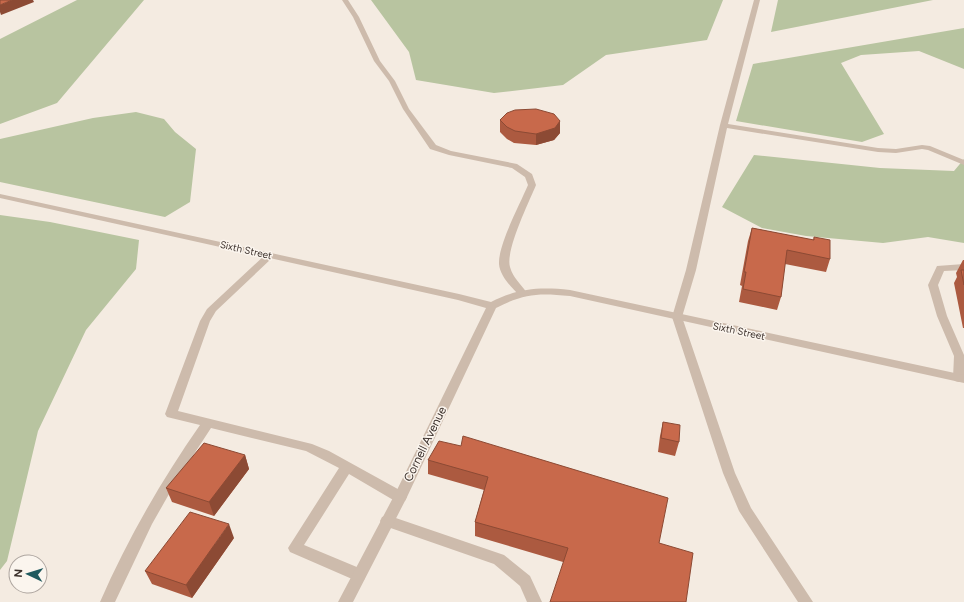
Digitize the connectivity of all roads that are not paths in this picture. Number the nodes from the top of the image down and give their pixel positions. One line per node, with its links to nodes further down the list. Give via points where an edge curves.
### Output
1 (345, 0): 8 (street, via 377,61 434,148 514,166 529,176 532,185 504,262)
2 (758, 0): 3 (street)
3 (724, 125): 4 (street, via 878,150 930,148); 10 (street, via 691,270)
4 (964, 163)
5 (0, 196): 6 (street, Sixth Street)
6 (269, 256): 9 (street, Sixth Street); 12 (street, via 212,309 205,321 171,414)
7 (964, 267): 11 (street, via 940,268 934,285 942,316 959,356)
8 (517, 294): 9 (street); 10 (street, Sixth Street, via 535,290 570,293)
9 (492, 306): 14 (street, Cornell Avenue)
10 (677, 318): 11 (street, Sixth Street); 20 (street, via 729,473 746,511)
11 (962, 378)
12 (208, 423): 13 (street, via 308,447); 17 (street, via 172,476 147,520)
13 (347, 467): 14 (street); 16 (street, via 295,548)
14 (400, 497): 15 (street, Cornell Avenue)
15 (387, 521): 16 (street, Cornell Avenue); 19 (street, via 499,559 525,581)
16 (359, 575): 18 (street, Cornell Avenue)
17 (107, 602)
18 (345, 602)
19 (535, 602)
20 (806, 602)

